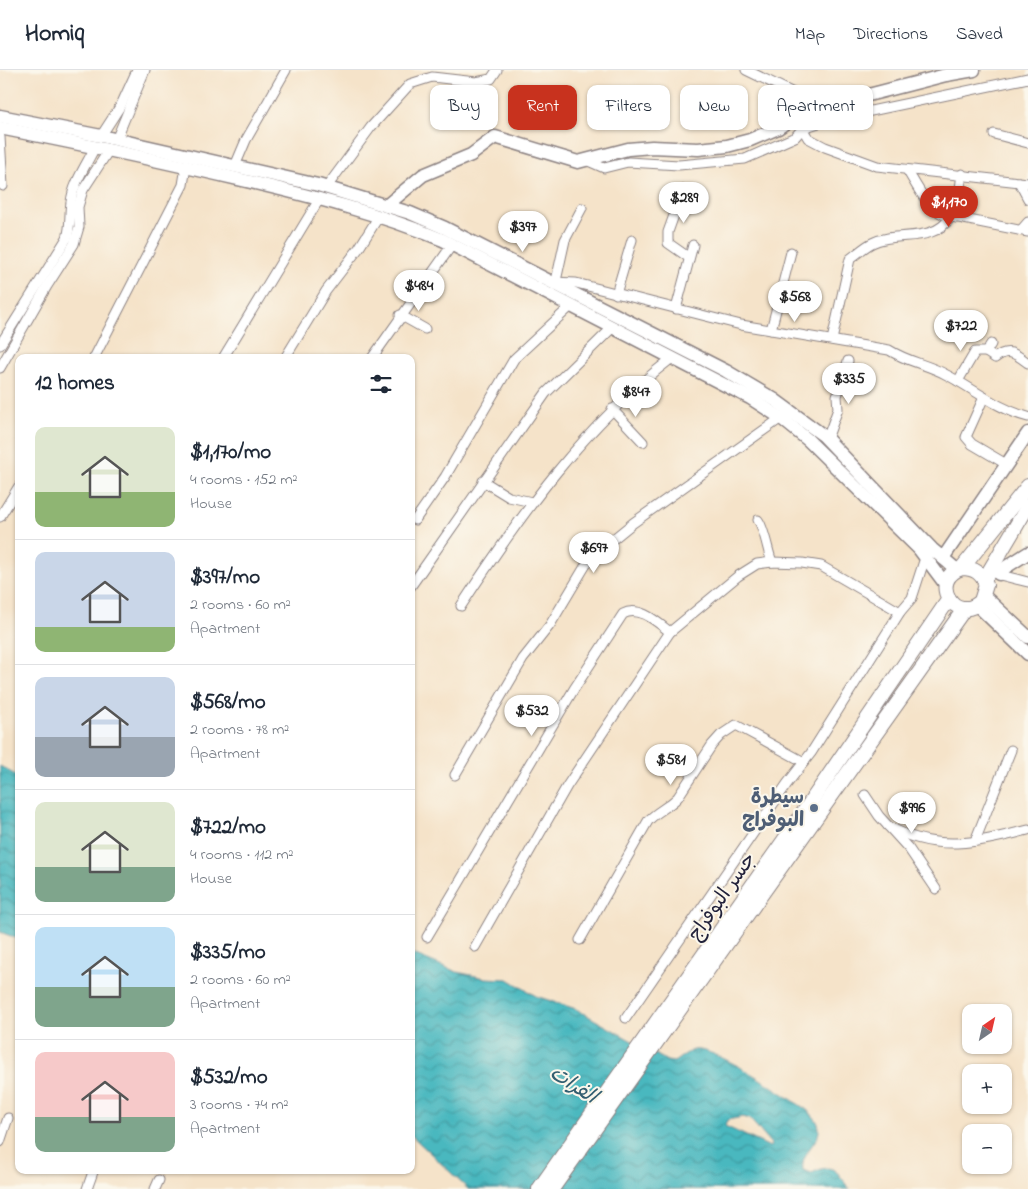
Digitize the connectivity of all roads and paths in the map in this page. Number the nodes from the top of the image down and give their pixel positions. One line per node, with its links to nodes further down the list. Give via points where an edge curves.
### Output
1 (136, 70): 18 (street, via 121,105)
2 (145, 70): 21 (street)
3 (286, 70): 27 (street)
4 (497, 70): 33 (street, via 491,79 476,82 432,77 410,84 371,126)
5 (746, 70): 8 (street)
6 (974, 70): 9 (main road)
7 (1028, 78): 10 (street)
8 (777, 85)
9 (873, 94)
10 (873, 111)
11 (0, 116): 18 (main road)
12 (0, 128): 18 (main road)
13 (773, 130): 19 (main road)
14 (800, 130): 23 (street, via 794,137)
15 (803, 130): 28 (street, via 808,138 825,147 877,166)
16 (994, 134): 20 (street)
17 (0, 137): 31 (street)
18 (98, 142): 21 (main road); 55 (street, via 75,187 67,238)
19 (739, 143): 22 (main road, via 698,150); 23 (street)
20 (1028, 143)
21 (113, 145): 26 (main road); 63 (street, via 83,190 74,244)
22 (671, 148): 24 (main road, via 628,149); 25 (street)
23 (745, 158): 25 (street, via 702,164)
24 (588, 161): 25 (street, via 604,168 628,162); 36 (main road, via 578,162 495,136 471,155 423,175)
25 (664, 164)
26 (194, 165): 27 (main road); 33 (main road); 56 (street)
27 (235, 166): 33 (main road)
28 (907, 170): 29 (street); 37 (street, via 933,209)
29 (962, 174): 30 (street); 37 (street)
30 (1024, 183): 34 (street)
31 (3, 186)
32 (683, 190): 44 (street, via 668,232 668,243)
33 (323, 193): 36 (main road); 57 (street)
34 (1028, 198)
35 (582, 208): 46 (street, via 565,240)
36 (383, 211): 41 (main road); 45 (main road, via 410,213 436,224); 58 (street, via 326,291)
37 (954, 217): 39 (street); 54 (street, via 944,227 929,234 873,242 850,259)
38 (1028, 222): 39 (street)
39 (1024, 231)
40 (632, 240): 47 (street)
41 (452, 245): 45 (main road); 50 (street)
42 (693, 245): 44 (street)
43 (792, 252): 53 (street)
44 (688, 257): 49 (street)
45 (514, 270): 46 (main road); 48 (main road)
46 (554, 281): 47 (street, via 576,283); 70 (main road, via 726,371 804,419)
47 (616, 294): 49 (street)
48 (571, 306): 51 (main road); 79 (street, via 514,359 445,477)
49 (676, 309): 53 (street)
50 (400, 315): 52 (street); 59 (street)
51 (612, 328): 60 (main road); 73 (street, via 546,393)
52 (425, 330)
53 (771, 330): 54 (street)
54 (832, 340): 64 (street, via 889,350 905,360 932,368)
55 (0, 345)
56 (96, 354)
57 (225, 354)
58 (287, 354)
59 (375, 354)
60 (672, 358): 66 (street); 68 (main road, via 750,398)
61 (848, 361): 70 (street, via 837,396 838,408)
62 (1028, 362): 64 (street, via 1013,352 1002,352 995,358 989,348 974,352)
63 (0, 368)
64 (958, 381): 65 (street)
65 (984, 397): 67 (street); 72 (street, via 966,438)
66 (612, 409): 71 (street); 76 (street, via 561,464)
67 (1027, 414)
68 (781, 418): 82 (main road, via 808,440); 99 (street, via 648,512 590,558 550,624 523,659)
69 (1028, 433): 72 (main road)
70 (827, 439): 83 (main road)
71 (643, 442)
72 (1006, 464): 83 (main road)
73 (483, 481): 76 (street, via 509,497); 87 (street)
74 (1028, 486): 85 (main road)
75 (15, 493): 78 (street)
76 (532, 502): 92 (street)
77 (1028, 506): 86 (main road)
78 (0, 517)
79 (415, 520)
80 (758, 520): 84 (street, via 762,524)
81 (1028, 553): 86 (main road)
82 (925, 558): 89 (main road); 93 (street, via 912,598)
83 (943, 558): 85 (main road)
84 (772, 562): 93 (street, via 821,566); 94 (street, via 757,564 738,576)
85 (959, 569): 86 (main road, via 975,570); 89 (main road, via 951,574)
86 (990, 576): 88 (street); 91 (main road)
87 (415, 580)
88 (1028, 582)
89 (946, 585): 90 (main road)
90 (949, 600): 91 (main road, via 953,604); 105 (main road, جسر البوفراج)
91 (975, 603): 95 (main road); 96 (main road); 105 (main road, جسر البوفراج)
92 (461, 606)
93 (900, 612): 98 (street)
94 (670, 632): 106 (street, via 635,610 623,614 574,689); 108 (street, via 567,786)
95 (1026, 633)
96 (1028, 654)
97 (1012, 750): 103 (street)
98 (804, 762): 107 (street, via 743,727 736,726 721,735 678,797 648,821); 109 (street)
99 (454, 774)
100 (866, 796): 101 (street)
101 (888, 826): 103 (street, via 913,839 934,843 952,845); 104 (street, via 909,849)
102 (1028, 830): 103 (street)
103 (975, 841)
104 (936, 889)
105 (727, 931): 116 (main road, جسر البوفراج); 117 (main road, جسر البوفراج)
106 (427, 937)
107 (580, 940)
108 (475, 947)
109 (626, 1018)
110 (8, 1118): 111 (street)
111 (0, 1142)
112 (92, 1174): 114 (street)
113 (159, 1180): 115 (street)
114 (87, 1189)
115 (155, 1189)
116 (540, 1189)
117 (552, 1189)

